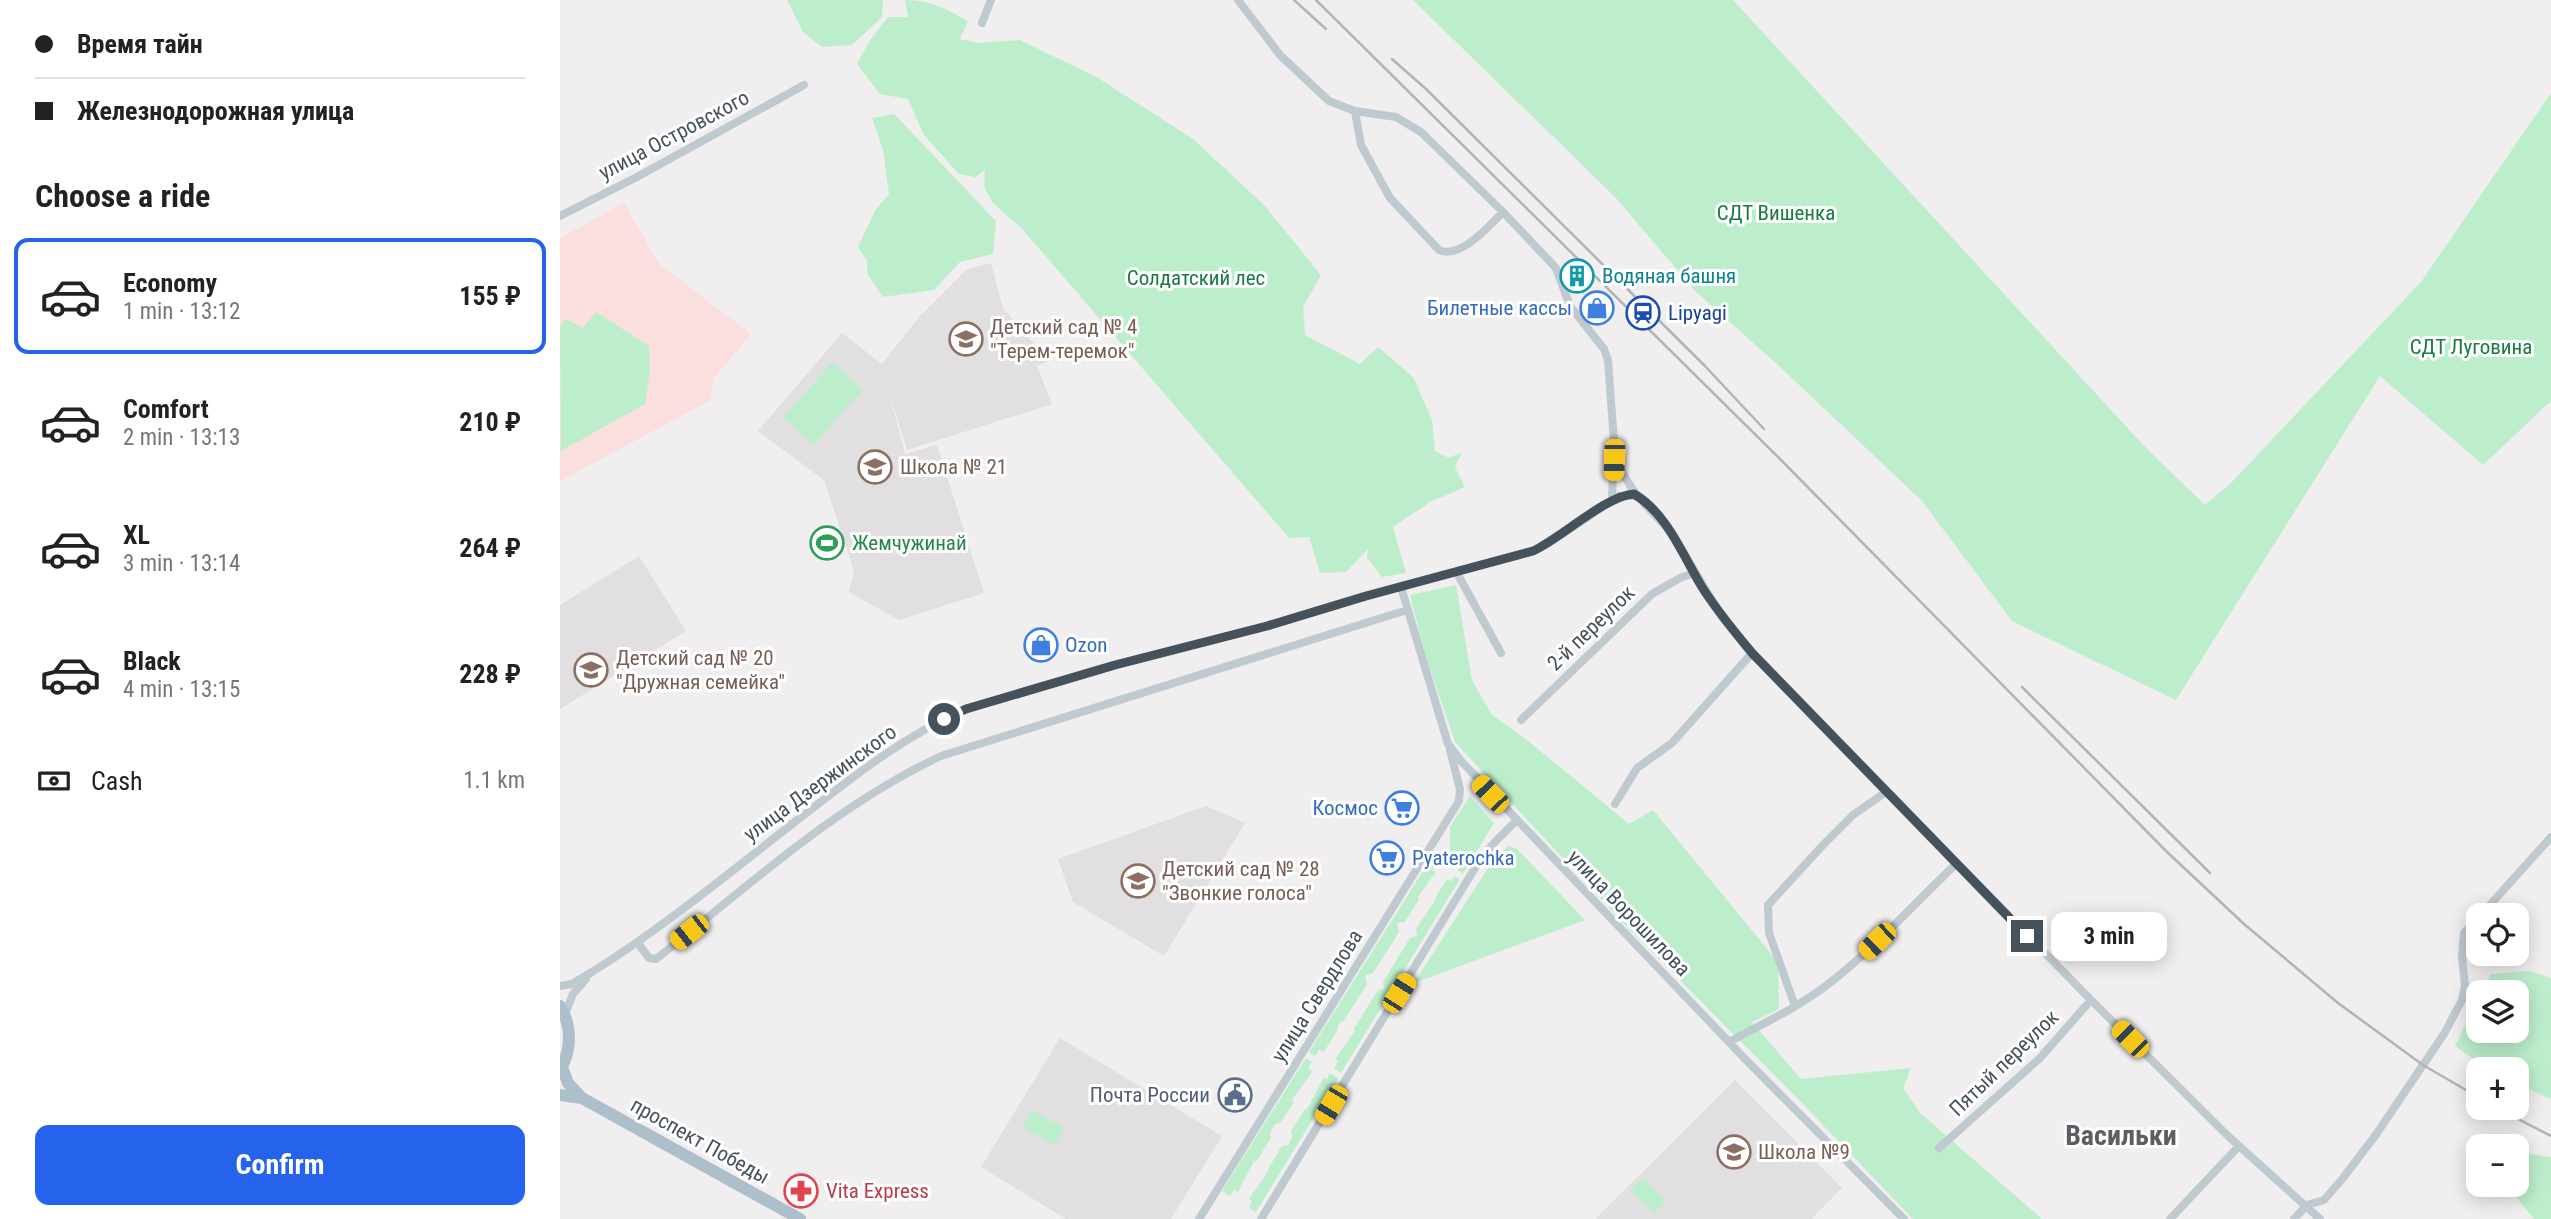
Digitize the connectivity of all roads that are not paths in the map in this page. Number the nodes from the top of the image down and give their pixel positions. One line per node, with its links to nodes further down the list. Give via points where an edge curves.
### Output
1 (991, 0): 3 (street)
2 (1238, 0): 5 (street, via 1280,55 1317,91)
3 (982, 23)
4 (804, 85): 7 (street, улица Островского)
5 (1355, 111): 6 (street, via 1396,117 1421,132); 6 (street, via 1361,145 1390,198 1439,250 1458,250)
6 (1503, 212): 8 (street, via 1556,268 1570,306 1604,349 1610,372)
7 (560, 216)
8 (1614, 460): 9 (street); 10 (street)
9 (1637, 496): 10 (street, улица Дзержинского); 12 (street, via 1671,533)
10 (1612, 500): 11 (street, улица Дзержинского, via 1533,551)
11 (1457, 573): 13 (street, улица Дзержинского); 15 (street)
12 (1694, 573): 16 (street); 17 (street, 2-й переулок, via 1652,594)
13 (1401, 587): 14 (street, улица Ворошилова); 26 (street, улица Дзержинского, via 1115,665 944,719 878,757)
14 (1407, 610): 18 (street, улица Ворошилова); 26 (street, улица Дзержинского, via 941,756 846,812 656,959 649,958)
15 (1501, 653)
16 (1752, 653): 19 (street); 20 (street, via 1672,743 1637,768)
17 (1521, 720)
18 (1448, 744): 21 (street, улица Ворошилова); 40 (street, улица Свердлова, via 1459,801)
19 (1886, 792): 23 (street); 30 (street, via 1853,815 1768,905 1769,933)
20 (1615, 804)
21 (1516, 821): 32 (street, улица Ворошилова); 41 (street, via 1478,863)
22 (2551, 836): 24 (street)
23 (1956, 863): 29 (street); 30 (street, via 1857,961)
24 (2491, 903)
25 (2466, 932): 38 (street, via 2462,1000 2444,1034 2343,1178 2324,1200)
26 (637, 942): 27 (street, улица Дзержинского)
27 (593, 972): 28 (street, улица Дзержинского); 31 (street, улица Дзержинского)
28 (560, 986)
29 (2091, 1000): 36 (street); 37 (street, Пятый переулок, via 2040,1058)
30 (1795, 1006): 32 (street)
31 (563, 1010): 33 (main road, via 570,1038)
32 (1729, 1042): 42 (street, улица Ворошилова)
33 (561, 1069): 35 (main road, проспект Победы)
34 (560, 1095): 35 (main road, проспект Победы)
35 (582, 1098): 39 (main road, проспект Победы)
36 (2239, 1146): 38 (street); 43 (street)
37 (1939, 1148)
38 (2307, 1205): 44 (street); 45 (street)
39 (800, 1219)
40 (1199, 1219)
41 (1262, 1219)
42 (1905, 1219)
43 (2170, 1219)
44 (2294, 1219)
45 (2320, 1219)

